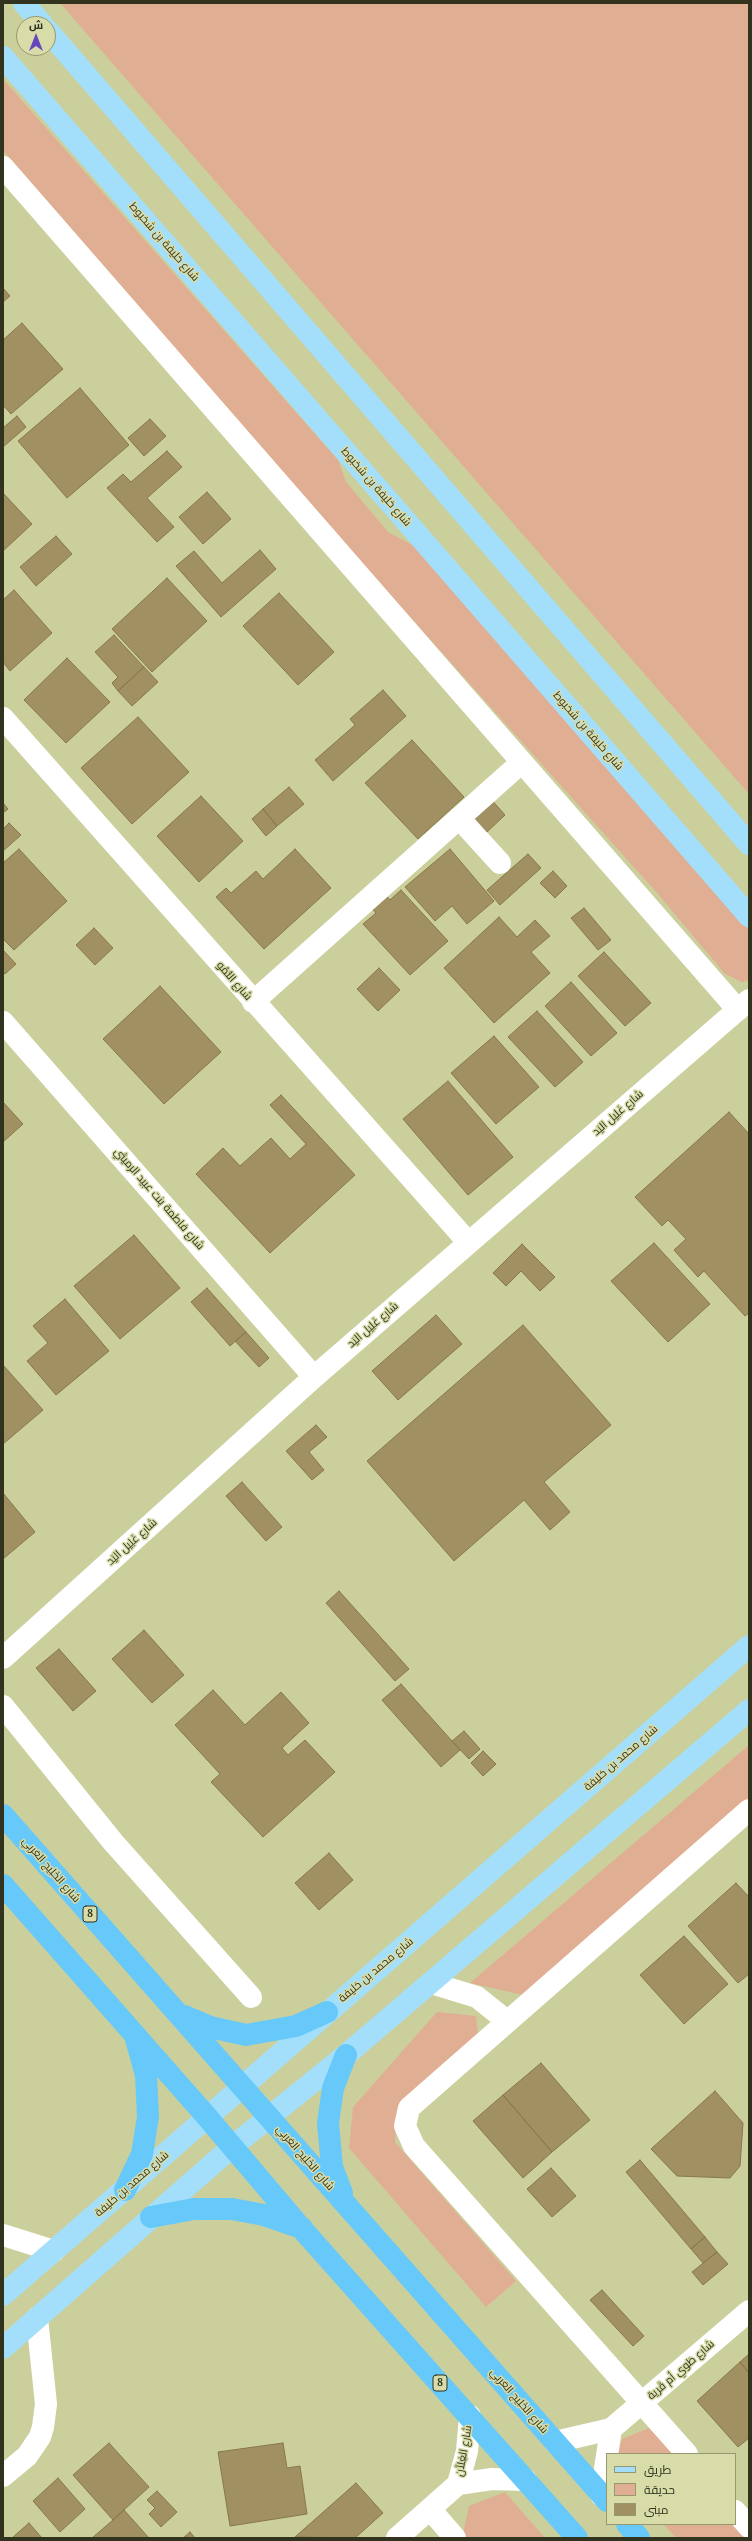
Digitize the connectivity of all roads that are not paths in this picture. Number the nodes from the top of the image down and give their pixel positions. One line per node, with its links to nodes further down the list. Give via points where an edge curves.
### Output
1 (24, 3): 2 (main road)
2 (35, 16)
3 (56, 40): 9 (main road)
4 (3, 57): 11 (main road, شارع خليفة بن شخبوط)
5 (3, 167): 7 (street)
6 (3, 718): 12 (street, شارع النُّمُو)
7 (522, 762): 8 (street); 13 (street)
8 (459, 818): 10 (street); 12 (street)
9 (749, 844)
10 (500, 863)
11 (749, 916)
12 (253, 1002): 15 (street, شارع النُّمُو)
13 (743, 1005): 15 (street, شارع غَلِيل اليَد)
14 (3, 1022): 16 (street, شارع فاطمة بنت عبيد الرميثي)
15 (468, 1242): 16 (street, شارع غَلِيل اليَد)
16 (314, 1377): 18 (street, شارع غَلِيل اليَد)
17 (749, 1646): 26 (main road, شارع محمد بن خليفة, via 480,1882)
18 (3, 1658)
19 (3, 1706): 25 (street, via 113,1842)
20 (749, 1710): 24 (main road)
21 (749, 1810): 28 (street)
22 (3, 1815): 27 (highway, شارع الخَلِيج العَربِي / 8)
23 (3, 1885): 29 (highway, 8)
24 (431, 1983): 28 (street, via 477,1998); 30 (main road)
25 (251, 1998)
26 (327, 2012): 27 (highway, via 290,2027 246,2035 210,2027); 31 (main road, شارع محمد بن خليفة)
27 (177, 2013): 31 (highway, شارع الخَلِيج العَربِي / 8)
28 (507, 2021): 45 (street, via 409,2108 405,2126 414,2146)
29 (136, 2036): 33 (highway, 8); 35 (highway, via 146,2075 148,2117 142,2154)
30 (346, 2055): 32 (main road); 36 (highway, via 333,2088 328,2123 332,2167)
31 (242, 2087): 32 (highway, شارع الخَلِيج العَربِي / 8); 33 (main road, شارع محمد بن خليفة)
32 (269, 2117): 34 (main road); 36 (highway, شارع الخَلِيج العَربِي / 8)
33 (208, 2118): 34 (highway, 8); 35 (main road, شارع محمد بن خليفة)
34 (232, 2147): 37 (main road); 38 (highway, 8)
35 (125, 2190): 40 (main road, شارع محمد بن خليفة)
36 (348, 2207): 48 (highway, شارع الخَلِيج العَربِي / 8)
37 (151, 2217): 38 (highway, via 194,2209 232,2209 264,2215); 43 (main road)
38 (302, 2229): 46 (highway, 8)
39 (3, 2235): 40 (street)
40 (54, 2251): 41 (main road, شارع محمد بن خليفة)
41 (3, 2295)
42 (749, 2311): 45 (street, شارع طَوي أم قَرية)
43 (37, 2318): 44 (main road); 51 (street, via 46,2404 43,2427 30,2452)
44 (3, 2348)
45 (643, 2403): 47 (street, شارع طَوي أم قَرية); 50 (street)
46 (470, 2416): 53 (highway, 8); 54 (street, شارع الغِلاَّن, via 467,2451)
47 (611, 2429): 48 (street, شارع طَوي أم قَرية); 49 (street)
48 (555, 2442): 55 (highway, شارع الخَلِيج العَربِي / 8)
49 (609, 2453)
50 (685, 2453)
51 (3, 2476)
52 (606, 2478): 55 (street)
53 (526, 2480): 54 (street, شارع الغِلاَّن); 62 (highway, 8)
54 (458, 2484): 56 (street, شارع الغِلاَّن)
55 (604, 2498)
56 (430, 2509): 60 (street, شارع الغِلاَّن); 61 (street)
57 (736, 2512): 59 (street)
58 (628, 2525): 63 (highway)
59 (749, 2527)
60 (397, 2538)
61 (456, 2538)
62 (577, 2538)
63 (639, 2538)

